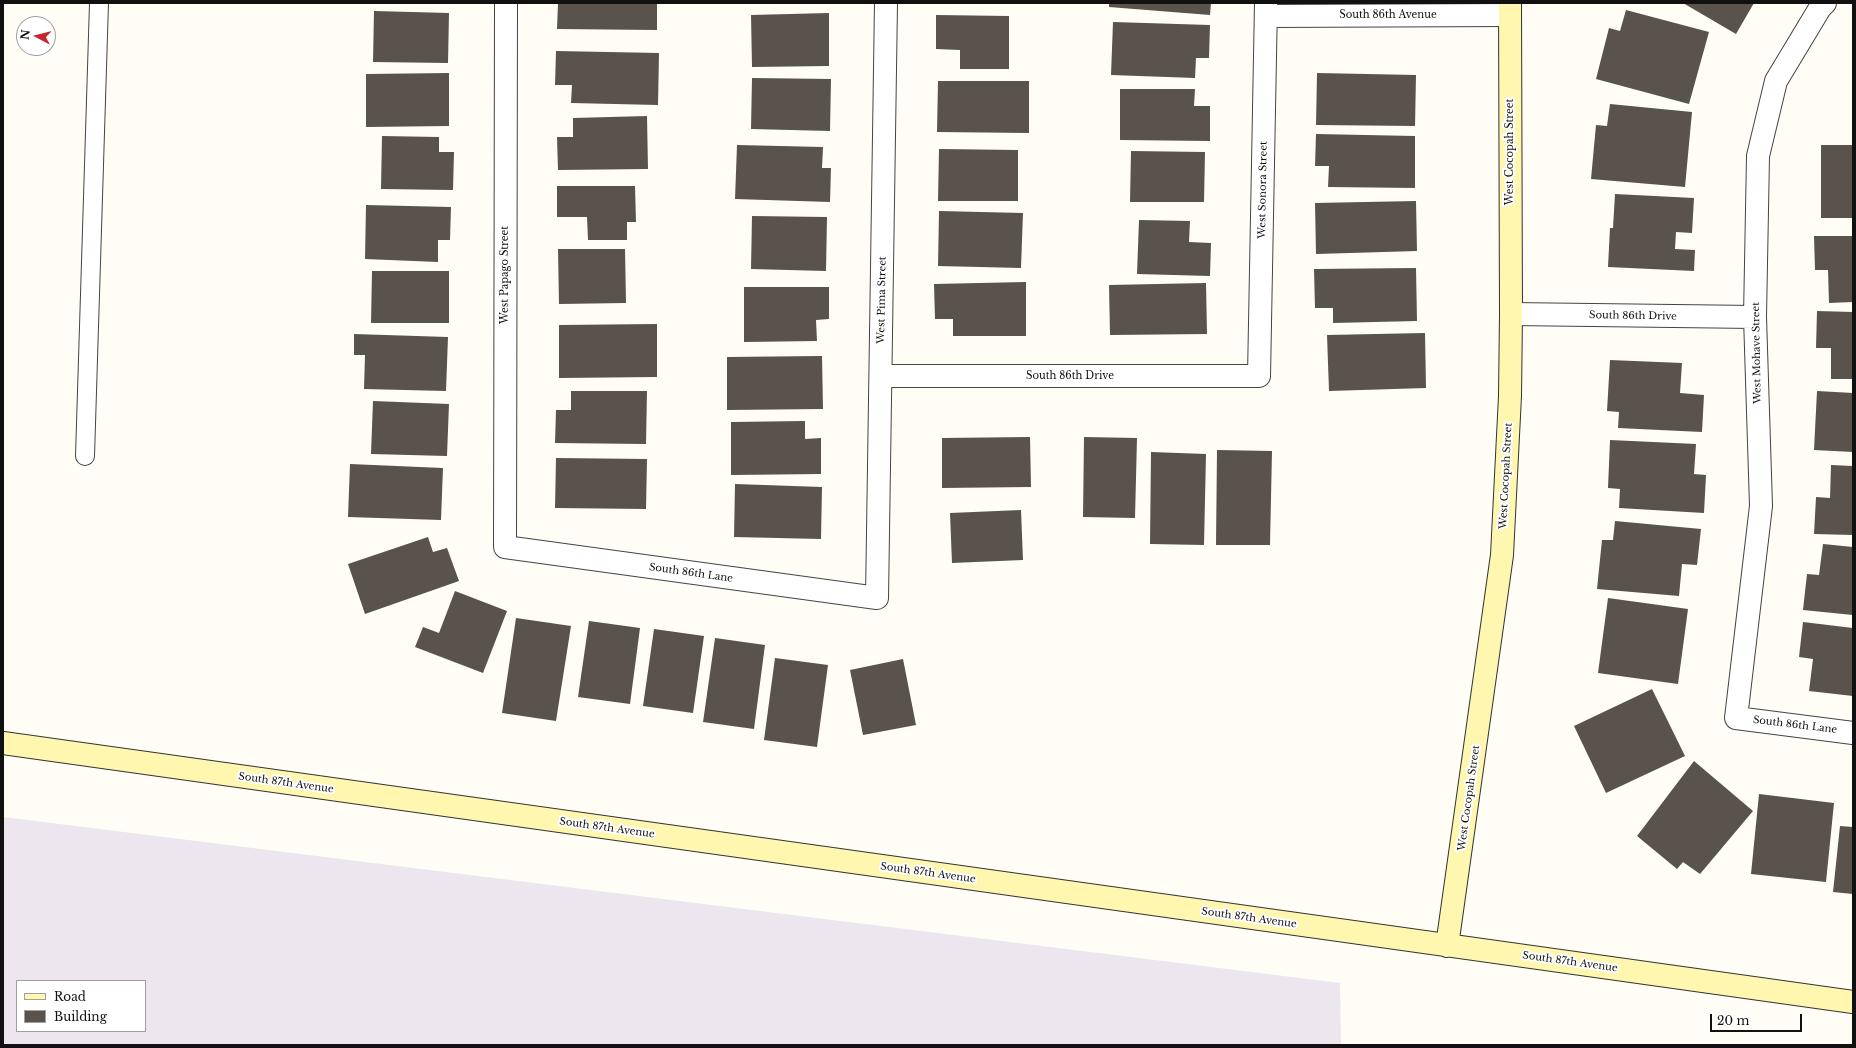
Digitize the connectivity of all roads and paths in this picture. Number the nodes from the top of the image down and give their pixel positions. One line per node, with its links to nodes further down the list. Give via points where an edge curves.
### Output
1 (99, 3): 11 (lane)
2 (506, 3): 12 (street, West Papago Street)
3 (886, 3): 9 (street, West Pima Street)
4 (1825, 3): 8 (street, West Mohave Street, via 1776,81 1758,156)
5 (1266, 9): 6 (street, South 86th Avenue); 10 (street, West Sonora Street)
6 (1510, 9): 7 (street, West Cocopah Street)
7 (1511, 314): 8 (street, South 86th Drive); 17 (street, West Cocopah Street, via 1510,396 1502,555)
8 (1755, 317): 14 (street, West Mohave Street, via 1761,506)
9 (881, 376): 10 (street, South 86th Drive); 13 (street, West Pima Street)
10 (1259, 376)
11 (85, 456)
12 (505, 547): 13 (street, South 86th Lane)
13 (877, 598)
14 (1736, 718): 15 (street, South 86th Lane)
15 (1853, 733)
16 (3, 743): 17 (street, South 87th Avenue)
17 (1447, 946): 18 (street, South 87th Avenue)
18 (1853, 1002)

